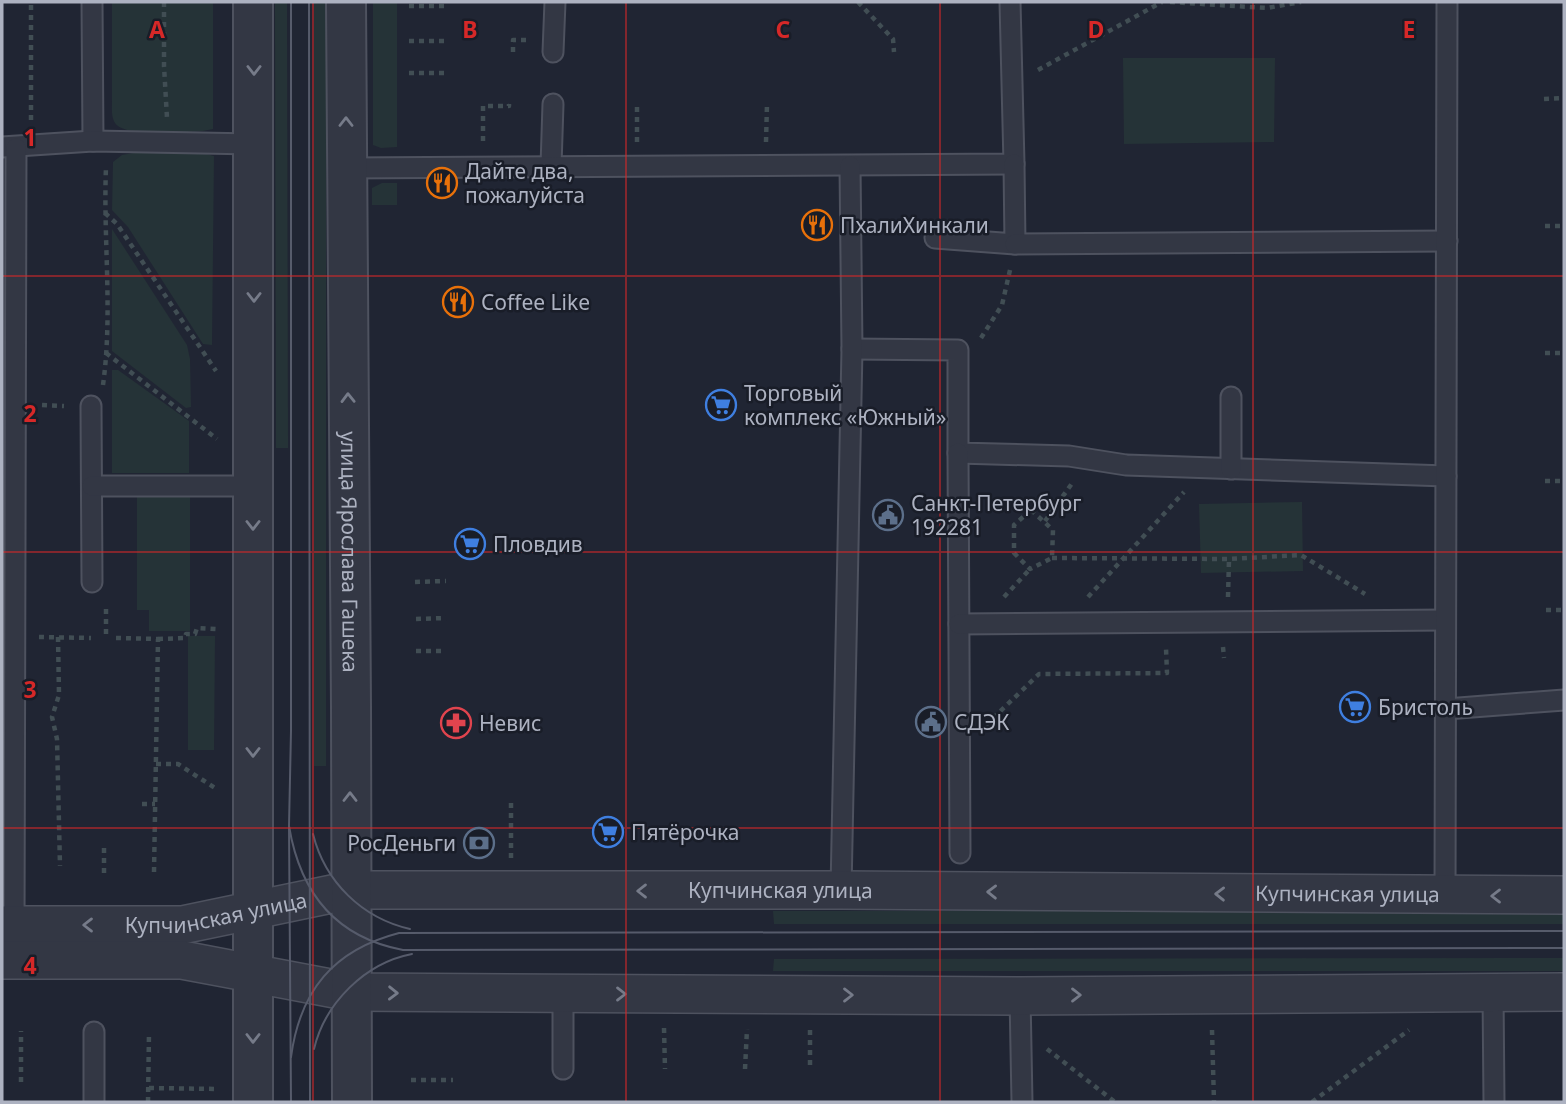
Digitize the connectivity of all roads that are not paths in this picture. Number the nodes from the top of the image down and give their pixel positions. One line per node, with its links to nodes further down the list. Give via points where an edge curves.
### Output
1 (92, 2): 9 (lane)
2 (253, 2): 10 (street, one-way to 10)
3 (346, 2): 15 (street, улица Ярослава Гашека, one-way to 3)
4 (555, 2): 7 (lane)
5 (1010, 2): 12 (lane)
6 (1447, 2): 17 (lane)
7 (553, 52)
8 (553, 104): 13 (lane)
9 (93, 141): 10 (lane); 11 (lane)
10 (254, 144): 26 (street, one-way to 26)
11 (16, 147): 38 (lane, via 15,638)
12 (1014, 164): 14 (lane); 18 (lane)
13 (551, 166): 14 (lane); 15 (lane)
14 (850, 166): 19 (lane)
15 (346, 168): 33 (street, улица Ярослава Гашека, one-way to 15)
16 (935, 238): 18 (lane)
17 (1447, 241): 18 (lane); 24 (lane)
18 (1015, 244)
19 (852, 349): 22 (lane, via 958,350); 34 (lane)
20 (1231, 397): 23 (lane)
21 (91, 406): 25 (lane)
22 (958, 453): 23 (lane); 29 (lane)
23 (1231, 469): 24 (lane)
24 (1446, 476): 28 (lane)
25 (92, 486): 26 (lane); 27 (lane)
26 (253, 486): 37 (street, one-way to 37)
27 (92, 582)
28 (1445, 620): 29 (lane); 31 (lane)
29 (960, 624): 32 (lane)
30 (1564, 701): 31 (lane)
31 (1446, 709): 36 (lane)
32 (960, 853)
33 (351, 890): 34 (street, Купчинская улица, one-way to 33); 37 (street, Купчинская улица); 40 (street, улица Ярослава Гашека)
34 (841, 890): 36 (street, Купчинская улица, one-way to 34)
35 (1564, 895): 36 (street, Купчинская улица, one-way to 36)
36 (1445, 896)
37 (253, 909): 38 (street, Купчинская улица, one-way to 38, via 182,925); 39 (street)
38 (8, 943): 39 (street, Купчинская улица, via 182,960)
39 (253, 974): 40 (street, Купчинская улица); 47 (street, one-way to 47)
40 (351, 992): 43 (street, Купчинская улица, one-way to 43); 49 (street, улица Ярослава Гашека)
41 (1493, 992): 42 (street, Купчинская улица); 44 (street, Купчинская улица, one-way to 41); 51 (lane)
42 (1564, 992)
43 (563, 994): 44 (street, Купчинская улица, one-way to 44); 46 (lane)
44 (1021, 1013): 50 (lane)
45 (94, 1031): 48 (lane)
46 (563, 1069)
47 (235, 1096)
48 (94, 1102)
49 (352, 1102)
50 (1022, 1102)
51 (1494, 1102)

